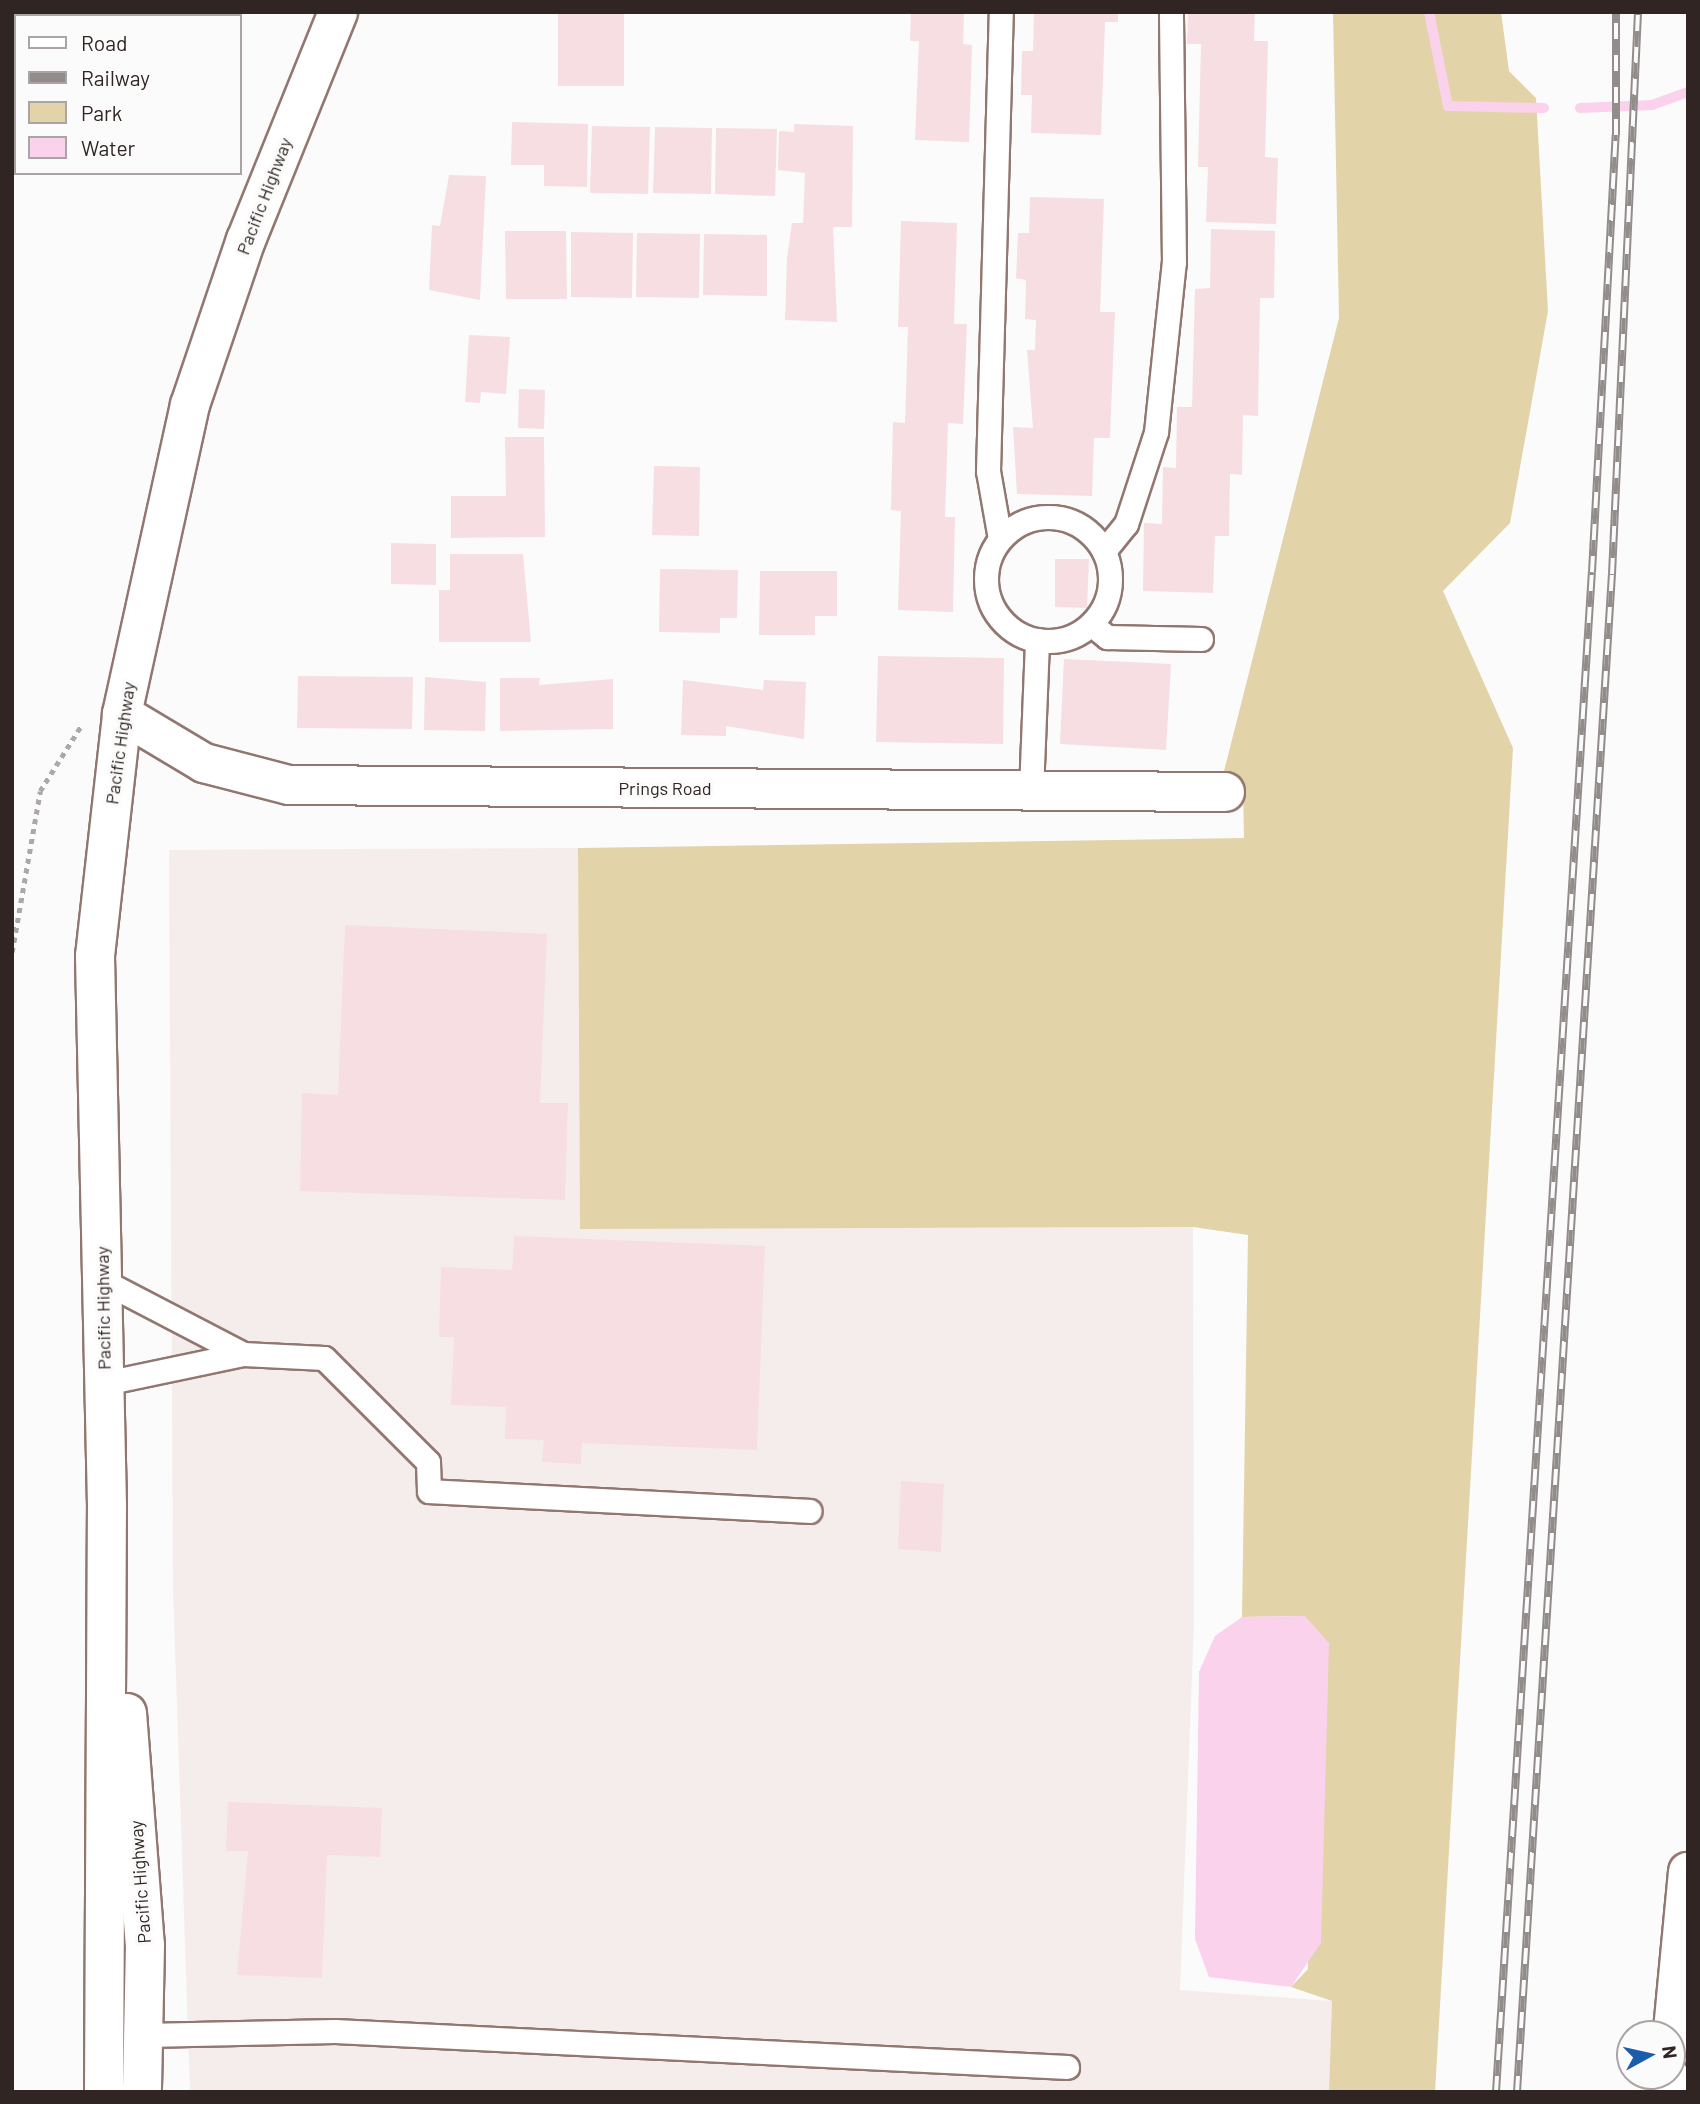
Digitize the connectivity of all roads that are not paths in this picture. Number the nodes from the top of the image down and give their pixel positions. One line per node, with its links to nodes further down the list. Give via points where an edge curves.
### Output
1 (338, 12): 9 (main road, Pacific Highway, via 246,240 190,405)
2 (1001, 12): 4 (lane, via 988,471)
3 (1171, 12): 5 (lane, via 1174,262 1156,432 1126,524)
4 (1000, 539): 5 (lane, via 1026,521 1058,517 1077,523); 8 (lane, via 986,578 990,600 1000,618)
5 (1104, 551): 6 (lane, via 1109,590)
6 (1091, 624): 7 (lane, via 1107,637); 8 (lane, via 1075,635)
7 (1201, 639)
8 (1037, 640): 10 (lane)
9 (105, 714): 10 (main road, Prings Road, via 204,764 289,785); 12 (main road, Pacific Highway, via 95,956)
10 (1031, 791): 11 (main road, Prings Road)
11 (1225, 792)
12 (103, 1281): 13 (lane); 14 (main road, Pacific Highway)
13 (243, 1354): 14 (lane); 16 (lane, via 324,1358 428,1462 429,1491)
14 (105, 1383): 15 (main road, Pacific Highway)
15 (107, 1506): 19 (main road, Pacific Highway); 20 (main road, Pacific Highway, via 142,1897)
16 (809, 1511)
17 (1688, 1872): 18 (main road)
18 (1674, 2020)
19 (107, 2035): 20 (main road); 22 (main road, Pacific Highway)
20 (144, 2035): 21 (lane, via 335,2031); 23 (main road, Pacific Highway)
21 (1068, 2067)
22 (104, 2092)
23 (142, 2092)

